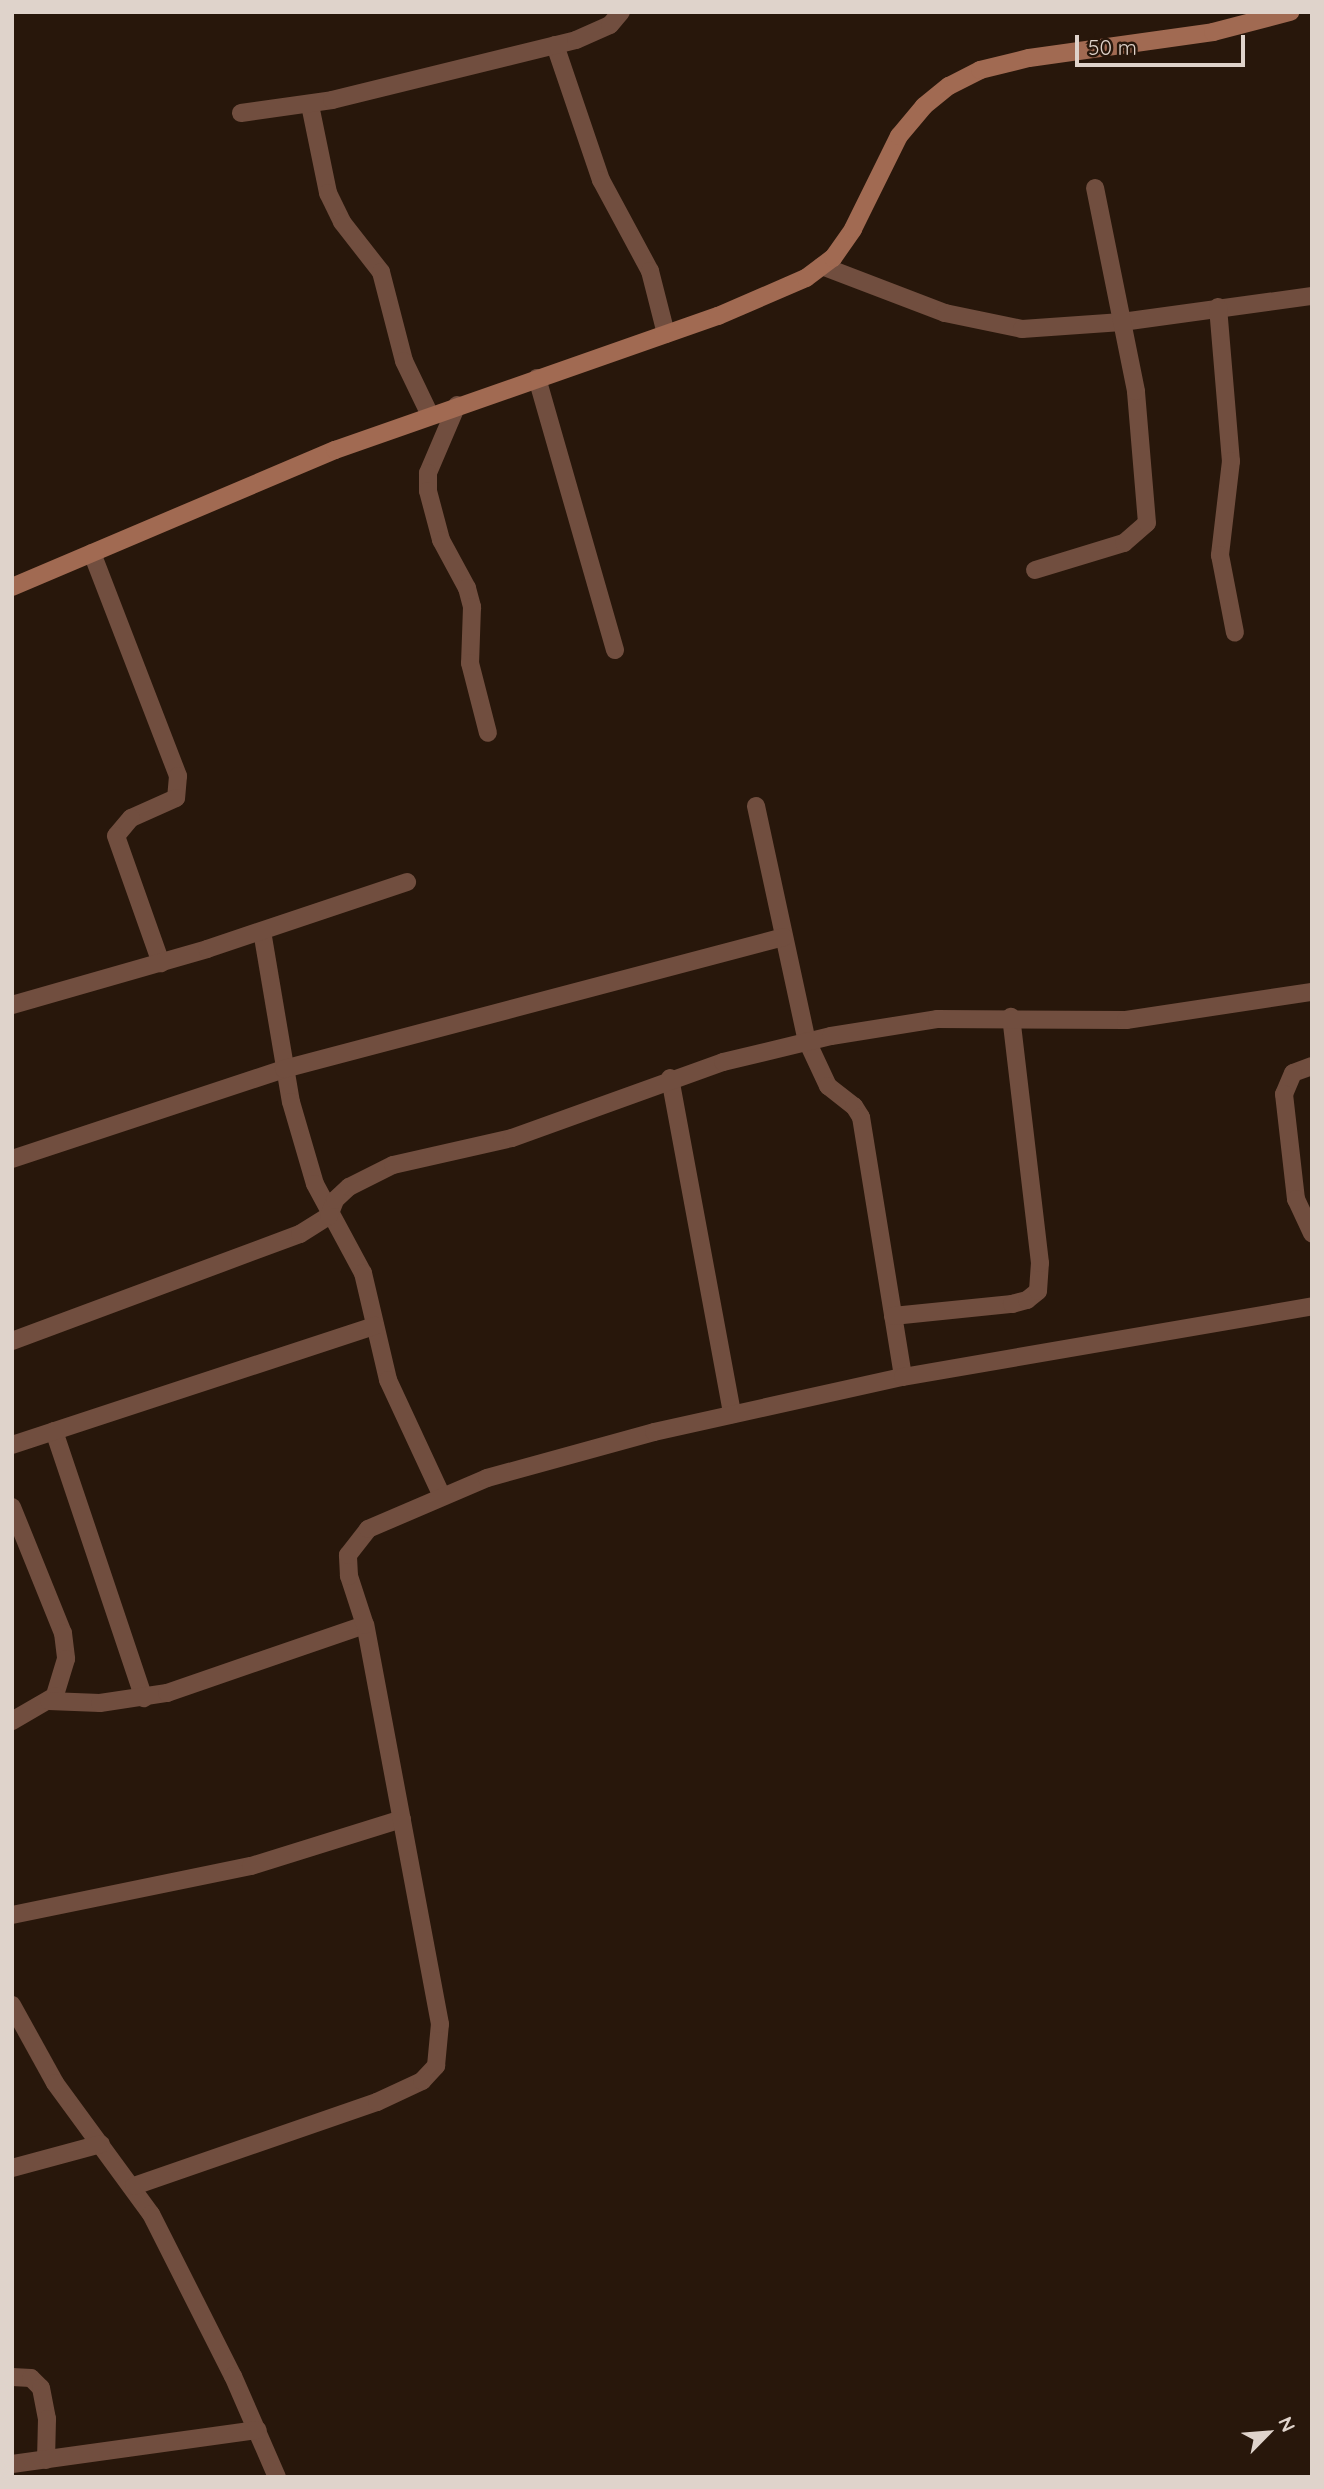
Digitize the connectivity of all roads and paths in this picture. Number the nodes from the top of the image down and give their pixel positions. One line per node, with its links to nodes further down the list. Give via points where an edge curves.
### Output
1 (1290, 12): 7 (main road, via 1213,32 1029,58 980,70 948,86 899,136 853,229)
2 (611, 17): 3 (street)
3 (555, 45): 4 (street); 11 (street, via 601,180 650,271)
4 (310, 104): 5 (street); 14 (street, via 328,193 342,222 380,272 404,362)
5 (241, 113)
6 (1096, 188): 10 (street)
7 (821, 266): 10 (street, via 944,313 996,325 1050,329); 11 (main road, via 764,298)
8 (1312, 296): 9 (street)
9 (1218, 307): 10 (street); 18 (street, via 1231,461 1220,555)
10 (1122, 322): 16 (street, via 1140,429 1147,523 1124,543)
11 (666, 334): 12 (main road)
12 (537, 378): 13 (main road); 19 (street)
13 (457, 405): 14 (main road); 20 (street, via 428,473 428,491 441,540 469,598 470,663)
14 (430, 415): 15 (main road)
15 (92, 553): 17 (main road); 25 (street, via 178,776 176,799 131,818 116,836)
16 (1035, 570)
17 (12, 587)
18 (1235, 633)
19 (615, 650)
20 (488, 733)
21 (756, 806): 24 (street)
22 (407, 882): 23 (street)
23 (262, 932): 25 (street); 31 (street)
24 (784, 936): 29 (street); 31 (street)
25 (161, 963): 27 (street)
26 (1312, 992): 28 (street, via 1126,1020)
27 (12, 1005)
28 (1011, 1017): 29 (street, via 937,1019); 37 (street, via 1040,1263 1038,1291 1012,1304)
29 (807, 1041): 32 (street); 37 (street, via 828,1086 854,1106 860,1118)
30 (1312, 1066): 35 (street, via 1293,1073 1284,1094 1296,1199)
31 (284, 1069): 33 (street); 34 (street, via 298,1130)
32 (670, 1078): 34 (street, via 512,1138 393,1165 349,1187 335,1200); 41 (street)
33 (12, 1159)
34 (329, 1216): 38 (street, via 363,1273); 39 (street, via 300,1234)
35 (1312, 1234)
36 (1312, 1306): 40 (street)
37 (893, 1316): 40 (street)
38 (375, 1326): 42 (street); 44 (street, via 388,1380)
39 (12, 1341)
40 (903, 1377): 41 (street)
41 (732, 1414): 44 (street, via 565,1455)
42 (54, 1431): 43 (street); 47 (street)
43 (12, 1445)
44 (441, 1494): 46 (street, via 368,1529 355,1541 348,1555 349,1576)
45 (12, 1507): 48 (street, via 63,1633 63,1678)
46 (365, 1625): 47 (street); 50 (street)
47 (144, 1698): 48 (street, via 100,1703)
48 (49, 1700): 49 (street)
49 (12, 1721)
50 (402, 1819): 51 (street, via 251,1866); 55 (street, via 440,2024 436,2066 422,2081 388,2098)
51 (12, 1915)
52 (12, 2005): 53 (street, via 55,2083)
53 (101, 2144): 54 (street); 55 (street)
54 (12, 2168)
55 (134, 2186): 57 (street)
56 (12, 2377): 58 (street, via 32,2378 41,2388 47,2419)
57 (258, 2430): 58 (street); 60 (street)
58 (46, 2460): 59 (street)
59 (12, 2464)
60 (277, 2477)

